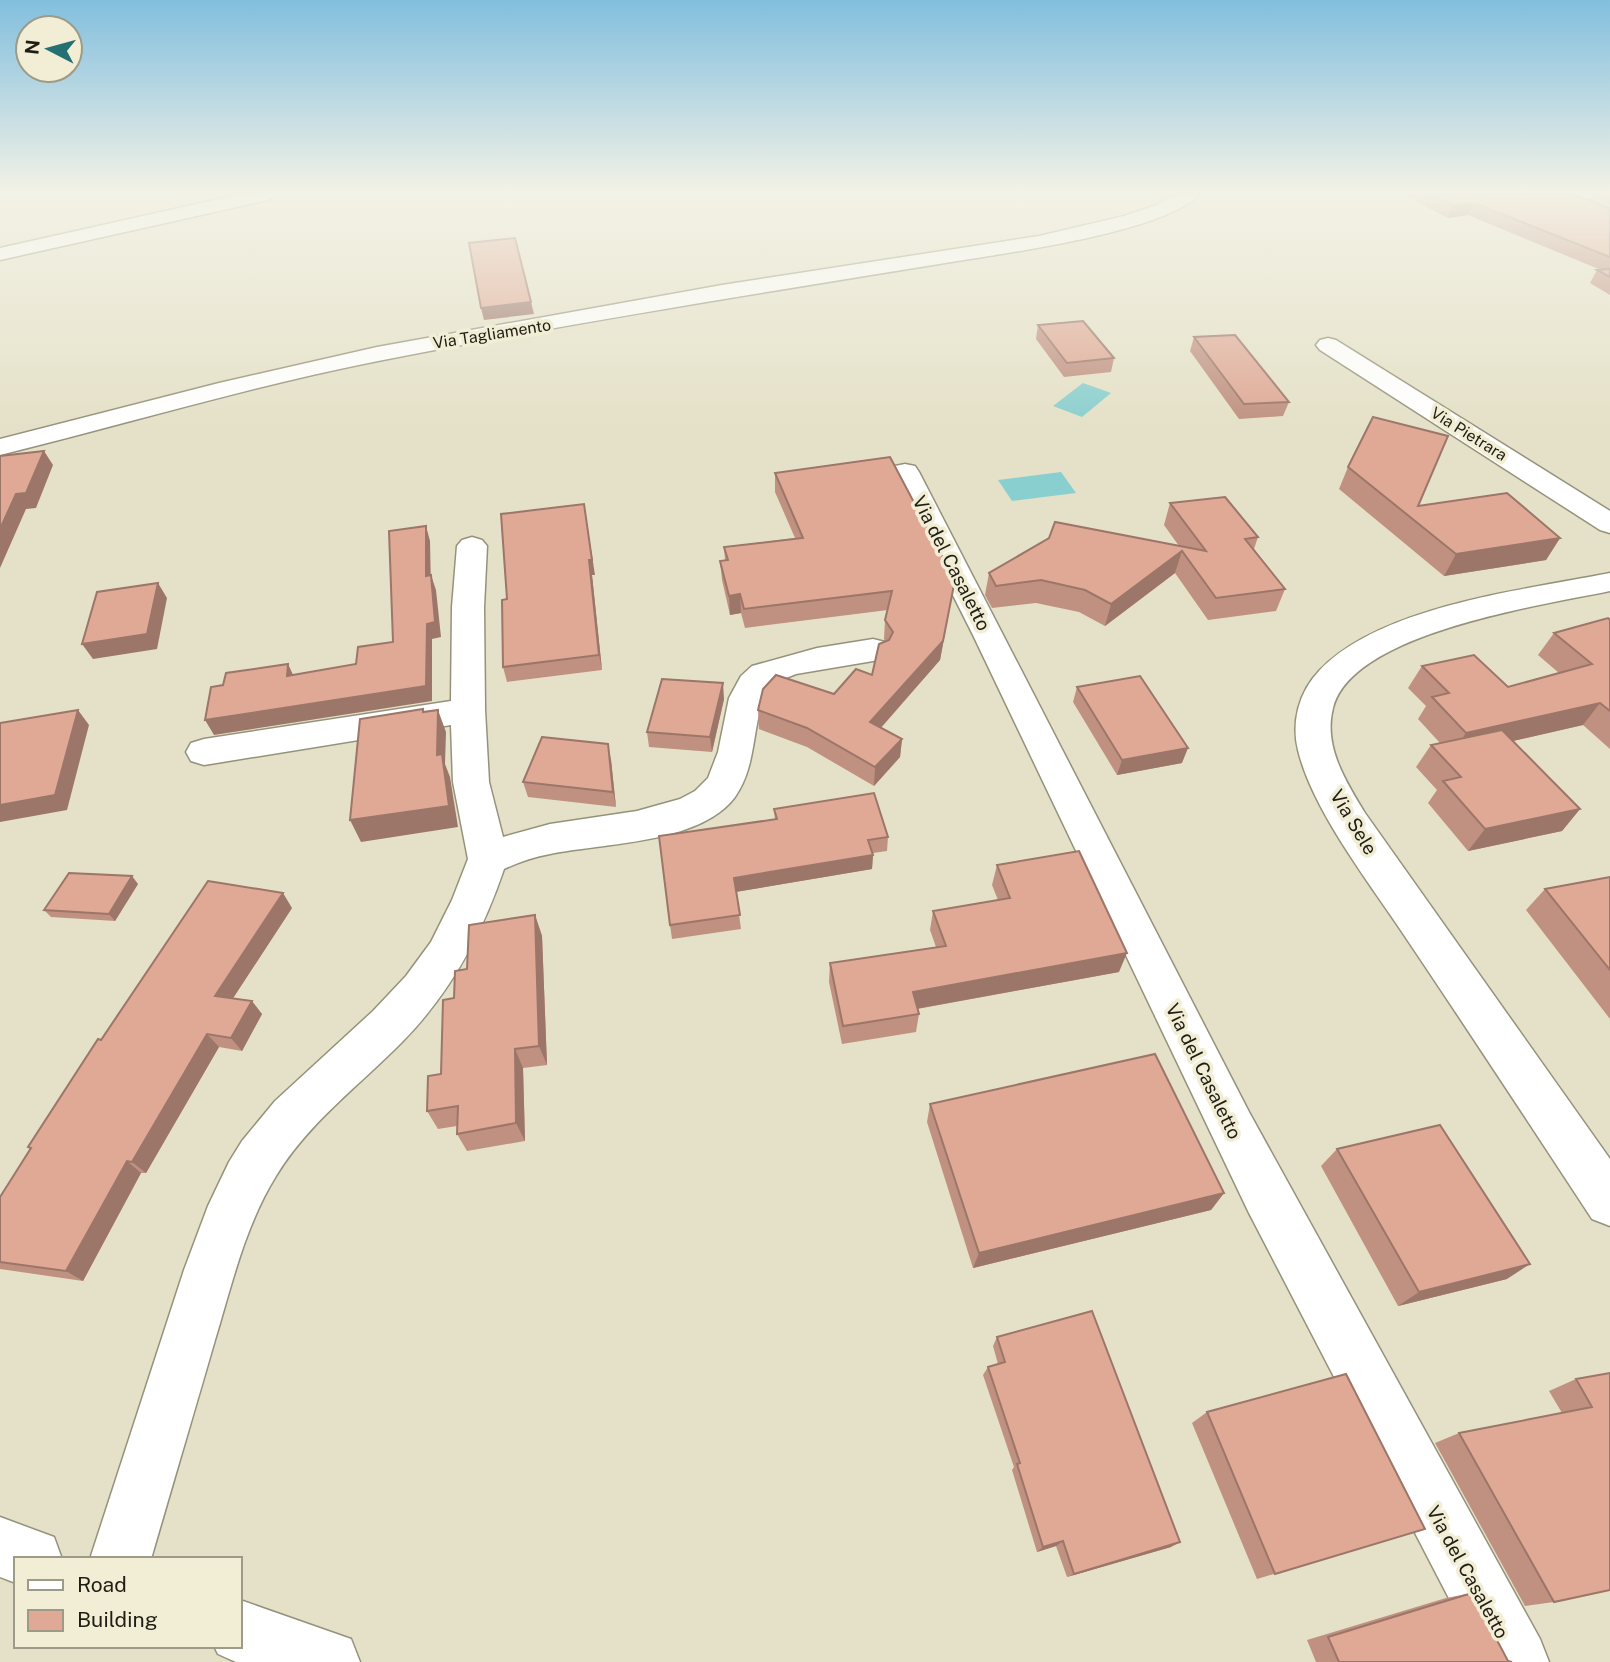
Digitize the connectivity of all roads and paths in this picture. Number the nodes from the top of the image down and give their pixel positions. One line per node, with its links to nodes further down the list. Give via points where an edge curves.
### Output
1 (852, 272): 3 (street, Via Tagliamento, via 335,363)
2 (1328, 345): 5 (street, Via Pietrara)
3 (0, 447)
4 (905, 472): 18 (street, Via del Casaletto, via 1233,1129)
5 (1610, 524)
6 (472, 546): 9 (street)
7 (1610, 582): 12 (street, Via Sele, via 1449,618 1374,645 1329,681 1312,725 1319,760 1366,843)
8 (873, 650): 11 (street, via 784,667 756,680 745,700 732,769 708,802 639,824 532,842)
9 (468, 710): 10 (street); 11 (street, via 471,782)
10 (204, 752)
11 (488, 859): 15 (street, via 466,921 433,974 406,1007 292,1117 243,1186 211,1265)
12 (1610, 1201)
13 (0, 1547): 14 (street)
14 (28, 1557)
15 (121, 1557)
16 (242, 1633): 17 (street)
17 (328, 1662)
18 (1517, 1662)

